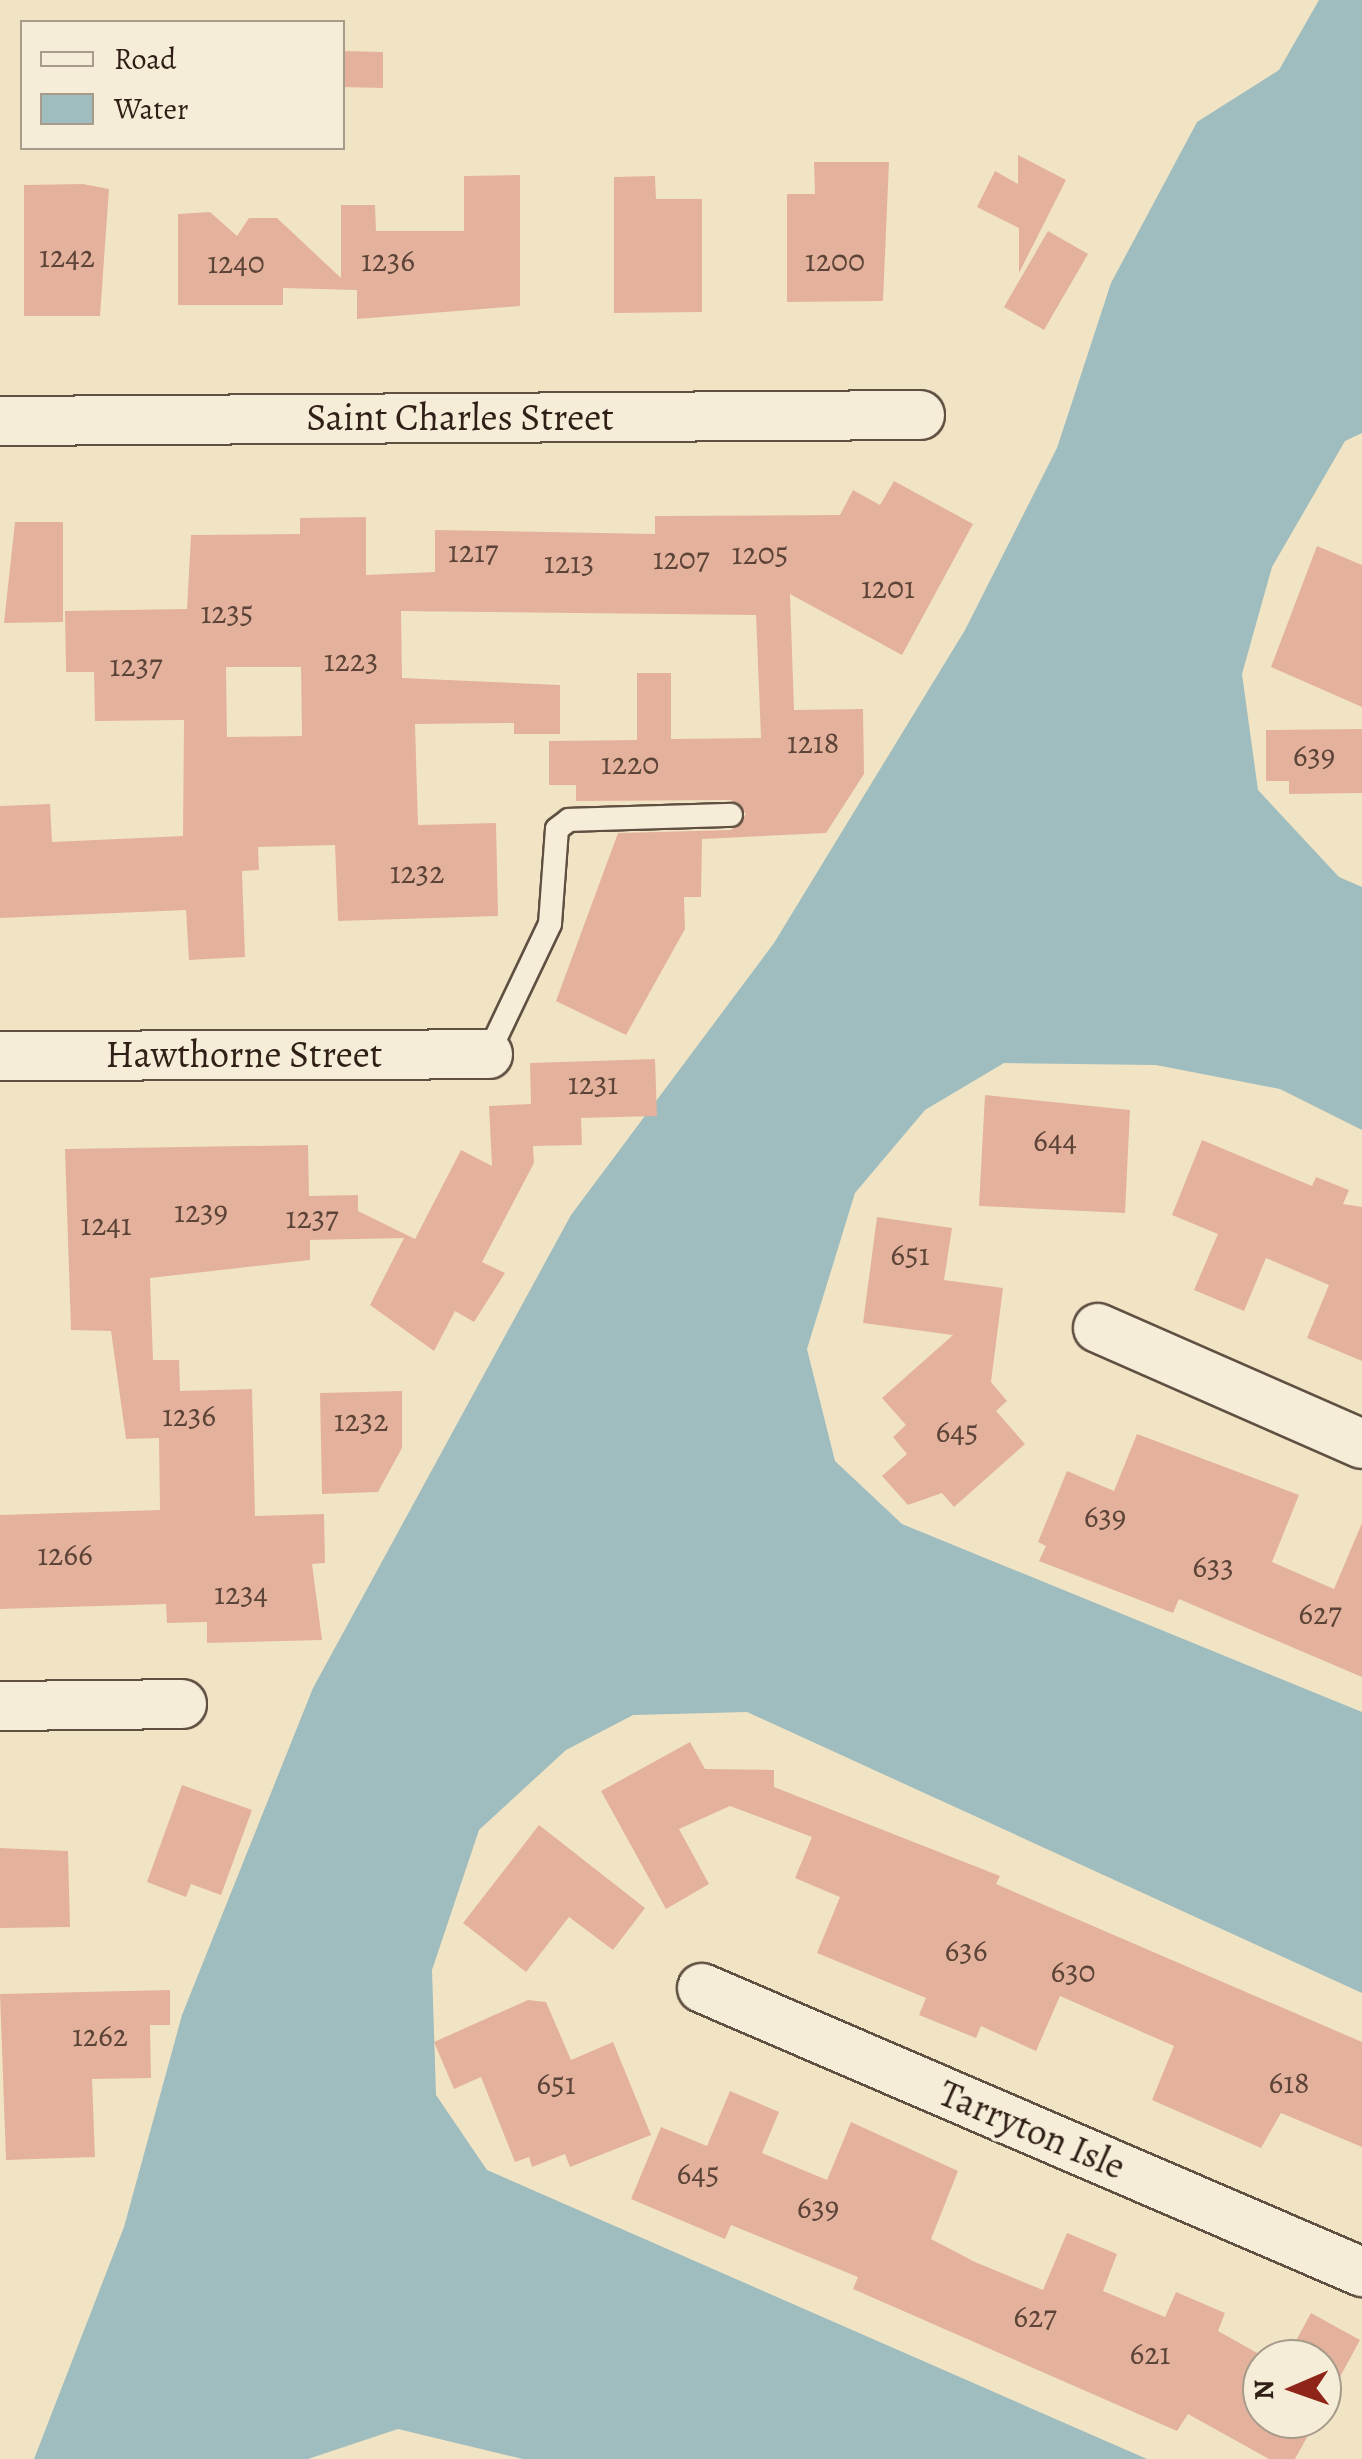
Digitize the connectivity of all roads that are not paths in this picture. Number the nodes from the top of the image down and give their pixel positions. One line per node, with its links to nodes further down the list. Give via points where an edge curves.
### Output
1 (920, 415): 2 (street, Saint Charles Street)
2 (0, 421)
3 (731, 815): 4 (lane, via 569,820 556,829 550,924)
4 (488, 1054): 5 (street, Hawthorne Street)
5 (0, 1056)
6 (1098, 1328): 7 (street)
7 (1362, 1444)
8 (182, 1704): 9 (street)
9 (0, 1706)
10 (702, 1988): 11 (street, Tarryton Isle)
11 (1362, 2272)

